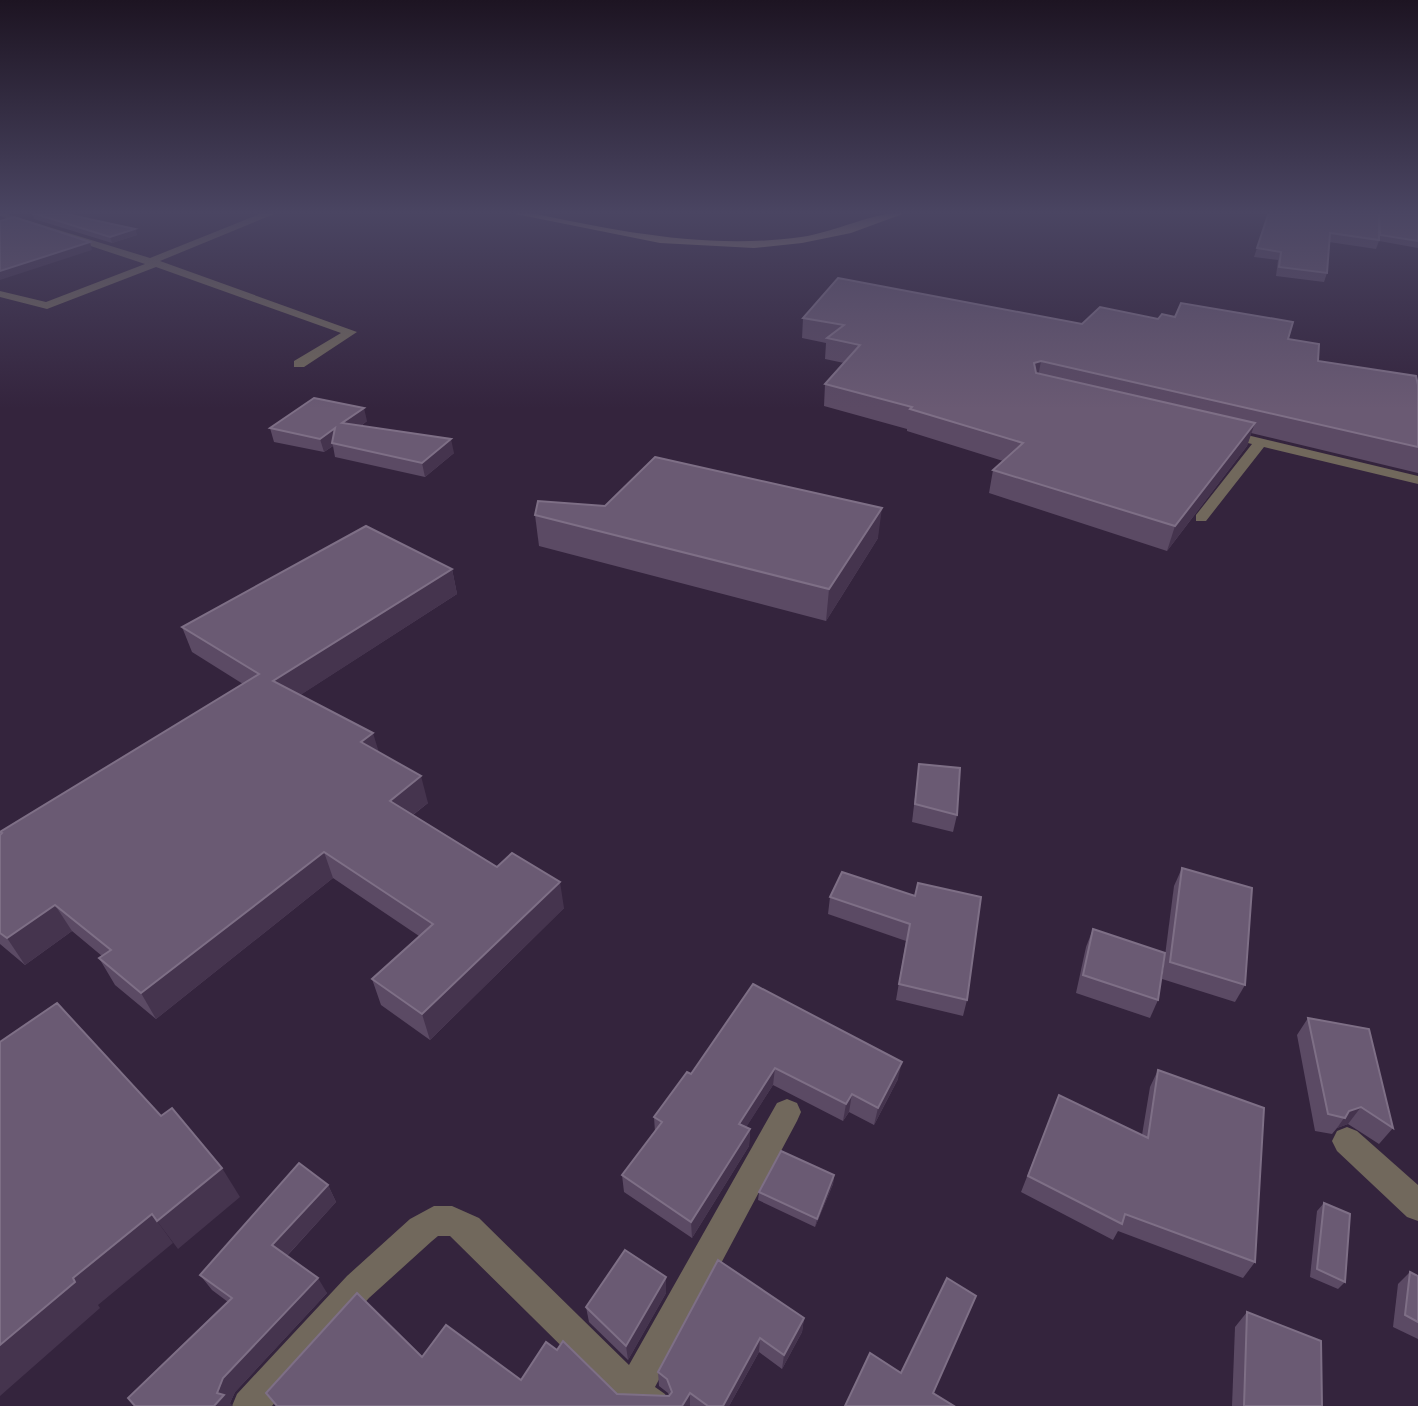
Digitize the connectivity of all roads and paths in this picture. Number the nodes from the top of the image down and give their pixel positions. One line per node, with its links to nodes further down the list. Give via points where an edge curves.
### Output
1 (116, 278): 3 (street, via 47,306)
2 (194, 278): 4 (street, via 351,332)
3 (0, 294)
4 (299, 364)
5 (1216, 431): 6 (lane)
6 (1261, 442): 7 (lane); 8 (lane)
7 (1418, 480)
8 (1201, 518)
9 (787, 1112): 12 (street)
10 (1347, 1141): 11 (street)
11 (1418, 1206)
12 (643, 1399): 13 (street, via 468,1229 452,1221 434,1221 358,1287)
13 (249, 1406)

